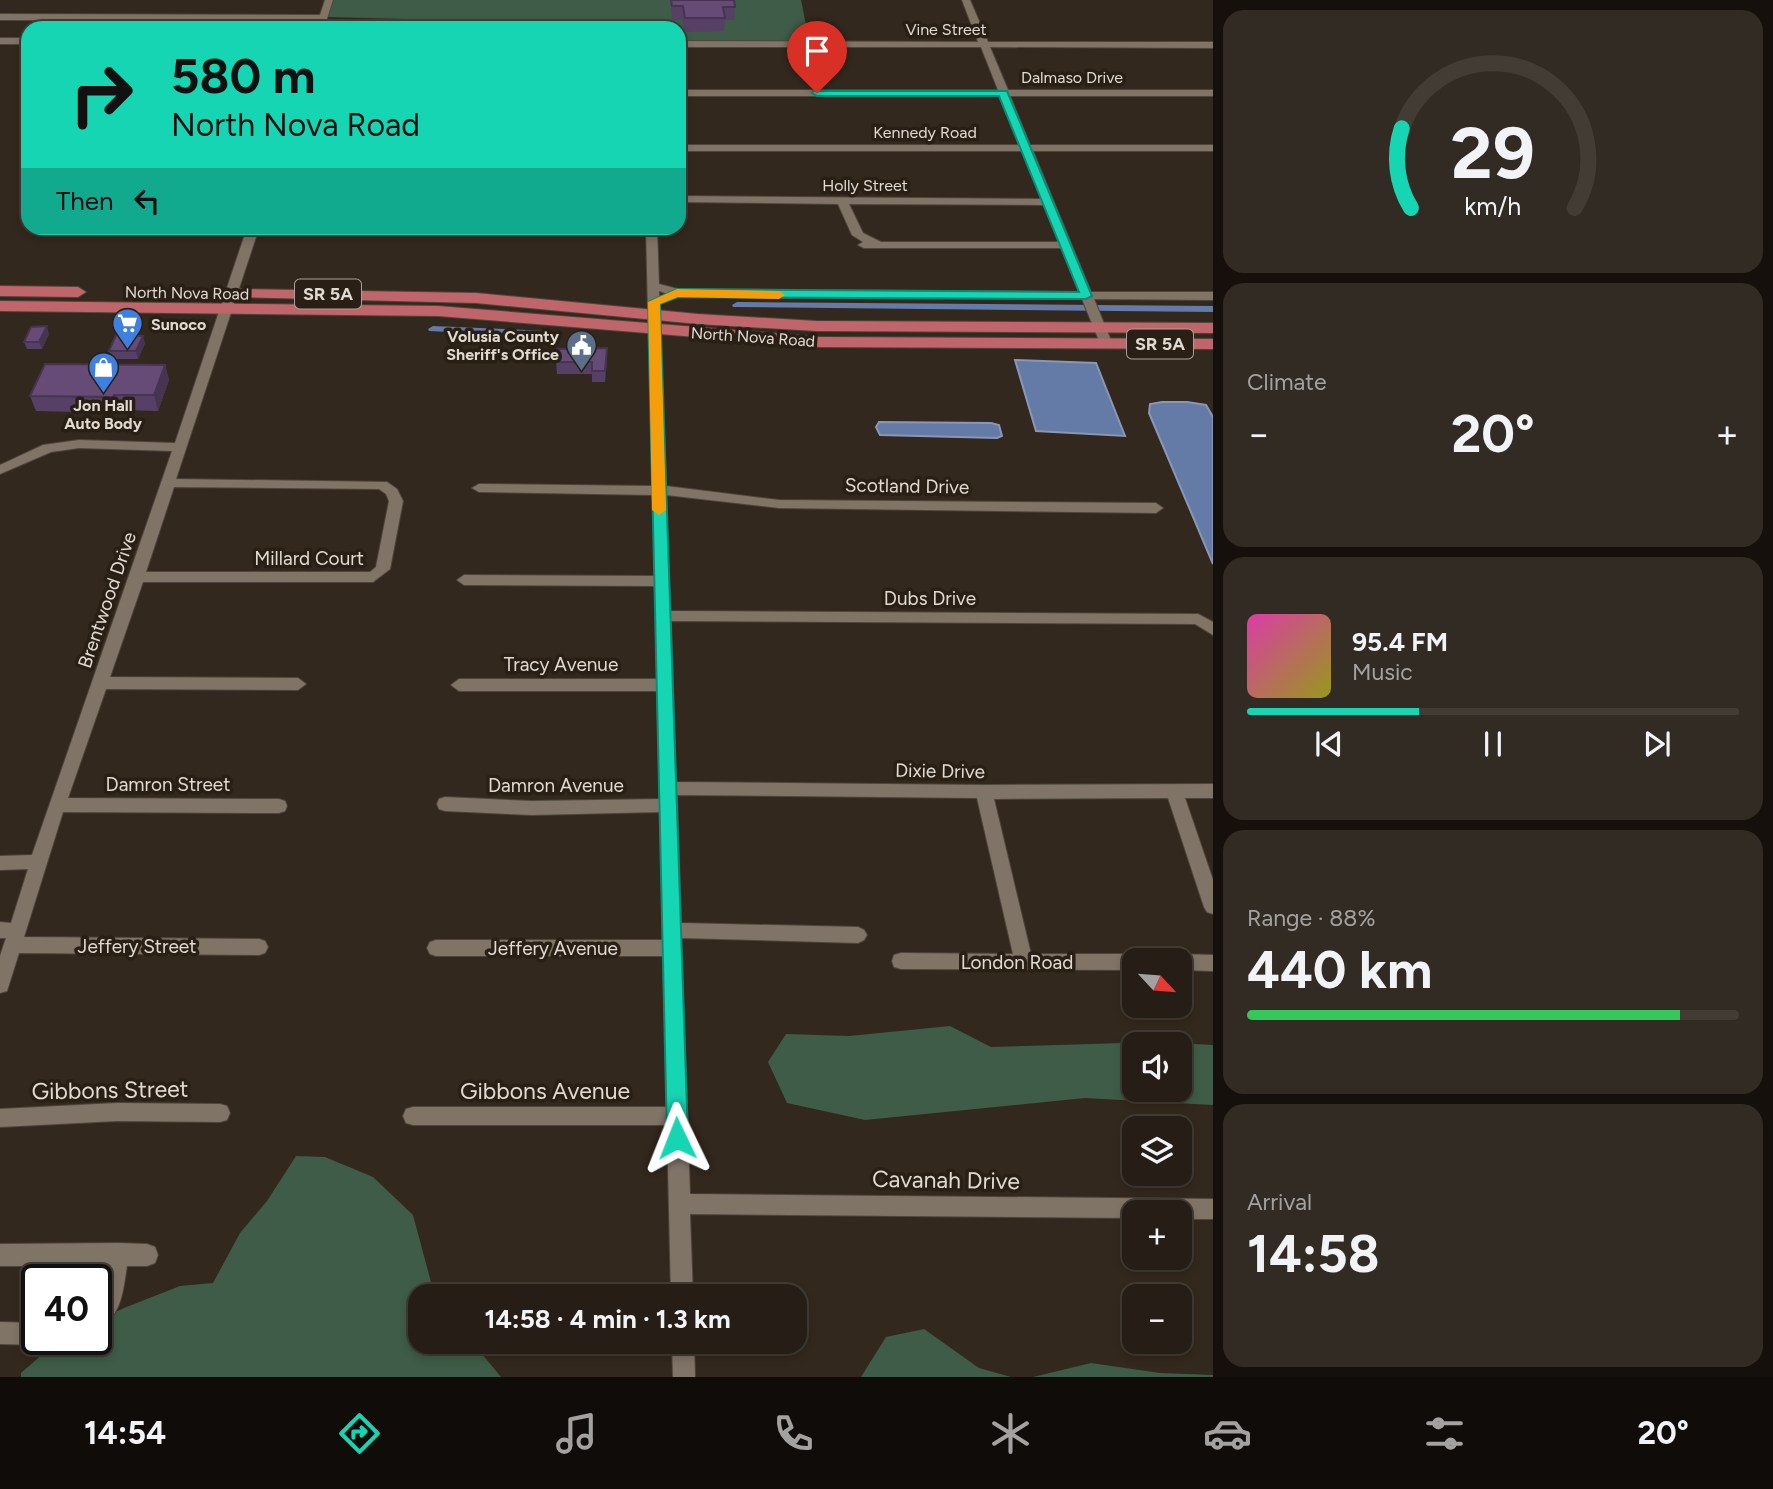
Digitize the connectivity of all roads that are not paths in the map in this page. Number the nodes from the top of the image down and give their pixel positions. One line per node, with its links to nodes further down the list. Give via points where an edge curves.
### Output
1 (329, 0): 4 (street)
2 (966, 0): 9 (street)
3 (0, 17): 4 (street, via 266,13)
4 (324, 18): 5 (street)
5 (323, 21)
6 (0, 41): 7 (street)
7 (21, 41)
8 (686, 44): 9 (street, Vine Street)
9 (984, 44): 10 (street, Vine Street); 12 (street)
10 (1213, 45)
11 (686, 93): 12 (street, Dalmaso Drive)
12 (1003, 93): 13 (street, Dalmaso Drive); 15 (street)
13 (1213, 93)
14 (686, 148): 15 (street, Kennedy Road)
15 (1026, 148): 16 (street, Kennedy Road); 19 (street)
16 (1213, 148)
17 (686, 199): 18 (street, Holly Street)
18 (842, 201): 19 (street, Holly Street); 23 (street, via 858,234)
19 (1050, 202): 24 (street)
20 (251, 235): 31 (street, Brentwood Drive)
21 (651, 235): 25 (street)
22 (864, 245): 23 (street)
23 (879, 245): 24 (street)
24 (1066, 245): 29 (street)
25 (653, 286): 28 (street); 34 (street)
26 (0, 291): 27 (main road, North Nova Road / SR 5A)
27 (80, 292): 31 (main road, North Nova Road / SR 5A); 33 (main road)
28 (677, 293): 29 (street); 34 (street)
29 (1086, 296): 30 (street); 36 (street)
30 (1213, 296)
31 (228, 301): 33 (main road, North Nova Road / SR 5A); 34 (main road, North Nova Road / SR 5A, via 483,314); 38 (street, Brentwood Drive)
32 (0, 306): 33 (main road, North Nova Road / SR 5A)
33 (25, 306)
34 (655, 316): 36 (main road, North Nova Road / SR 5A, via 820,342); 42 (street)
35 (1213, 328): 36 (main road, North Nova Road / SR 5A)
36 (1101, 331): 37 (main road, North Nova Road / SR 5A)
37 (1213, 344)
38 (180, 447): 39 (street, via 79,444 48,448); 40 (street, Brentwood Drive)
39 (0, 470)
40 (169, 484): 44 (street, Brentwood Drive); 44 (street, Millard Court, via 382,485 393,492 396,501 383,569 373,577)
41 (479, 488): 42 (street, Scotland Drive)
42 (658, 489): 43 (street, Scotland Drive, via 779,504); 46 (street)
43 (1156, 508)
44 (137, 577): 49 (street, Brentwood Drive)
45 (464, 580): 46 (street)
46 (661, 581): 47 (street)
47 (662, 616): 48 (street, Dubs Drive, via 1198,619); 52 (street)
48 (1213, 630)
49 (101, 683): 50 (street); 58 (street, Brentwood Drive)
50 (298, 684)
51 (459, 685): 52 (street, Tracy Avenue)
52 (663, 685): 56 (street)
53 (1213, 791): 55 (street, Dixie Drive)
54 (984, 792): 55 (street, Dixie Drive); 56 (street, Dixie Drive); 69 (street)
55 (1175, 793): 62 (street)
56 (667, 797): 57 (street, Damron Avenue, via 532,808); 65 (street)
57 (445, 804)
58 (57, 805): 59 (street, Damron Street); 60 (street, Brentwood Drive)
59 (279, 806)
60 (39, 862): 61 (street); 63 (street, Brentwood Drive)
61 (0, 863)
62 (1213, 906)
63 (11, 935): 66 (street, Jeffery Street); 73 (street, Brentwood Drive)
64 (858, 935): 65 (street, Jeffery Avenue)
65 (671, 939): 67 (street, Jeffery Avenue); 75 (street)
66 (259, 947)
67 (436, 948)
68 (901, 961): 69 (street, London Road)
69 (1024, 962): 70 (street, London Road)
70 (1122, 962)
71 (1192, 962): 72 (street)
72 (1213, 962)
73 (0, 985)
74 (220, 1113): 77 (street, Gibbons Street)
75 (677, 1115): 76 (street, Gibbons Avenue); 78 (street)
76 (413, 1116)
77 (0, 1118)
78 (679, 1204): 79 (street, Cavanah Drive); 83 (street)
79 (1213, 1209)
80 (118, 1254): 81 (street); 82 (street); 84 (street)
81 (0, 1255)
82 (147, 1255)
83 (682, 1284)
84 (112, 1293)
85 (0, 1333): 86 (street)
86 (21, 1334)
87 (683, 1354): 88 (street)
88 (684, 1377)

